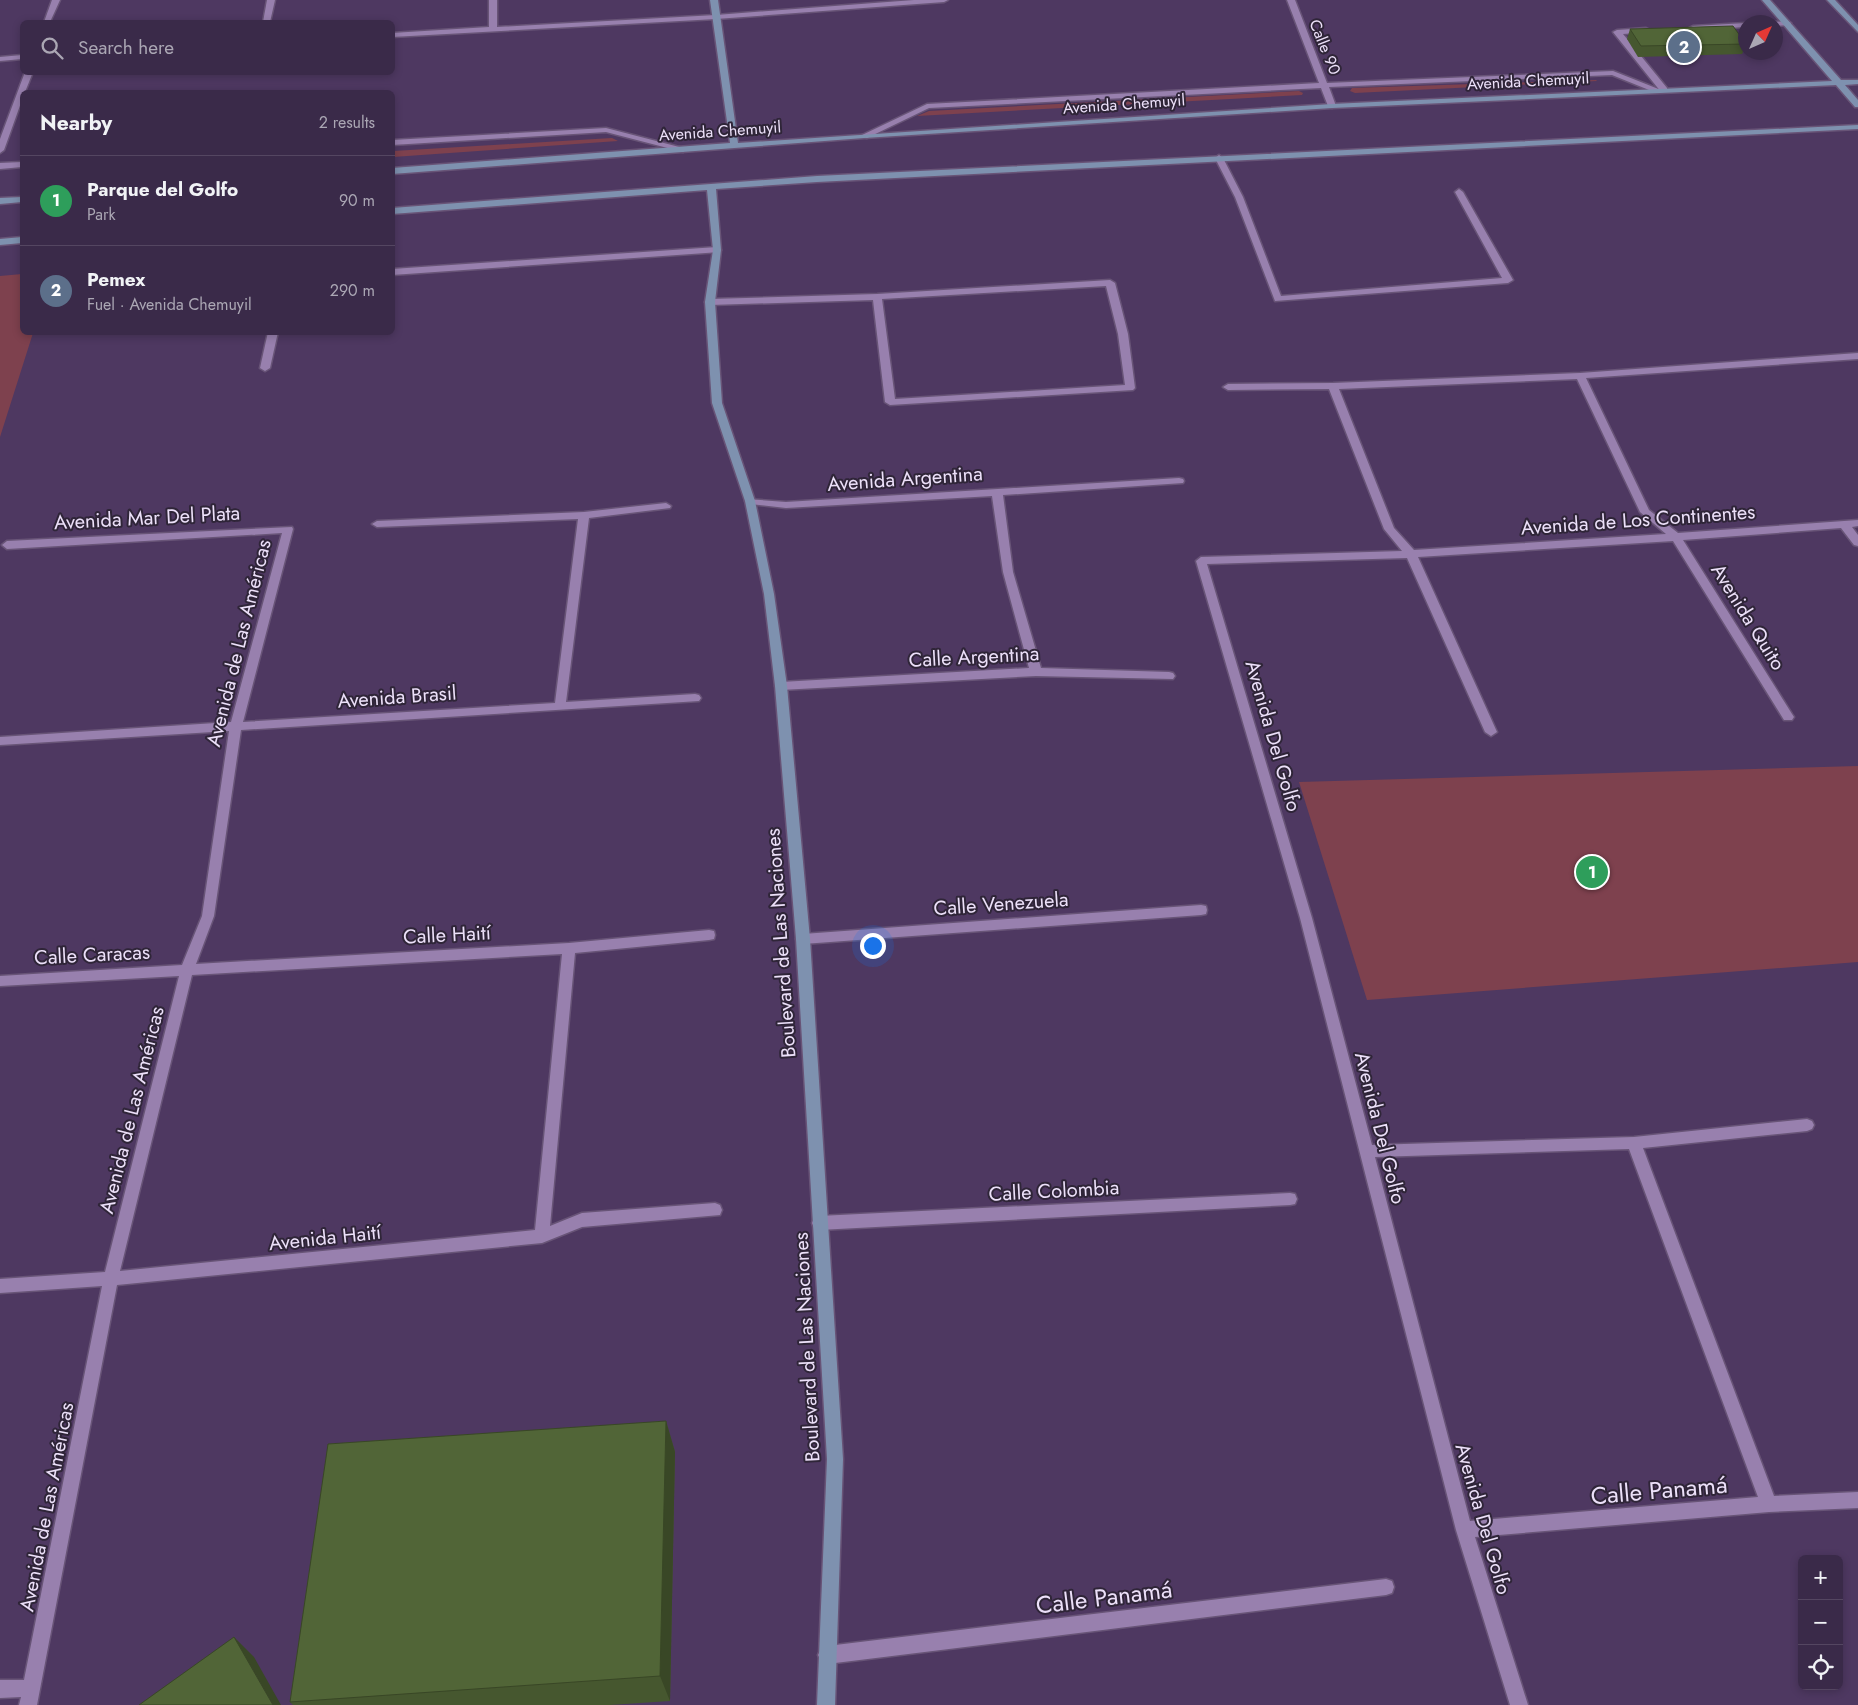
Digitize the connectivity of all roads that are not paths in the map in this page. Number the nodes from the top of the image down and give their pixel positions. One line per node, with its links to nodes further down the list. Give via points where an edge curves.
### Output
1 (56, 0): 10 (street)
2 (271, 0): 11 (street)
3 (493, 0): 16 (street)
4 (714, 0): 9 (main road)
5 (944, 0): 9 (street)
6 (1291, 0): 25 (street, Calle 90)
7 (1766, 0): 13 (main road)
8 (1831, 0): 18 (main road)
9 (716, 17): 16 (street); 34 (main road)
10 (48, 20)
11 (266, 20)
12 (1783, 23): 13 (street)
13 (1787, 23): 24 (main road)
14 (1738, 25): 15 (street)
15 (1686, 28)
16 (493, 29): 19 (street)
17 (1656, 30): 27 (street, via 1617,32)
18 (1858, 30)
19 (395, 35)
20 (20, 57): 21 (street)
21 (0, 59)
22 (27, 75): 26 (street)
23 (1858, 82): 24 (main road, Avenida Chemuyil)
24 (1838, 83): 27 (main road, Avenida Chemuyil); 29 (main road)
25 (1326, 85): 27 (street, via 1613,73); 30 (street, Calle 90); 32 (street, via 928,106)
26 (22, 90)
27 (1661, 90): 30 (main road, Avenida Chemuyil)
28 (20, 94): 36 (street)
29 (1858, 105)
30 (1332, 106): 32 (main road, Avenida Chemuyil)
31 (1858, 127): 37 (main road)
32 (864, 136): 34 (main road, Avenida Chemuyil)
33 (395, 143): 35 (street, via 606,130)
34 (734, 145): 35 (main road, Avenida Chemuyil)
35 (683, 149): 40 (main road, Avenida Chemuyil)
36 (0, 150)
37 (1219, 158): 41 (main road); 42 (street, via 1239,197 1278,299 1508,280)
38 (20, 165): 39 (street)
39 (0, 166)
40 (395, 171)
41 (711, 186): 45 (main road); 48 (main road, Boulevard de Las Naciones)
42 (1459, 192)
43 (20, 200): 44 (main road)
44 (0, 202)
45 (395, 211)
46 (20, 240): 47 (main road)
47 (0, 242)
48 (717, 250): 49 (street); 51 (main road, Boulevard de Las Naciones)
49 (395, 272)
50 (877, 297): 50 (street, via 890,402 1130,388 1123,334 1110,283); 51 (street)
51 (710, 302): 60 (main road, Boulevard de Las Naciones, via 717,403)
52 (272, 335): 54 (street)
53 (1858, 356): 55 (street)
54 (265, 368)
55 (1580, 376): 56 (street); 67 (street, Avenida Quito, via 1646,512)
56 (1333, 386): 57 (street); 70 (street, via 1389,529)
57 (1228, 387)
58 (1179, 481): 59 (street)
59 (997, 491): 60 (street, Avenida Argentina, via 786,505); 72 (street, Avenida Argentina, via 1008,572)
60 (750, 501): 74 (main road, Boulevard de Las Naciones, via 769,594)
61 (666, 506): 62 (street)
62 (584, 514): 64 (street); 76 (street)
63 (1858, 523): 65 (street, Avenida de Los Continentes)
64 (377, 524)
65 (1844, 524): 67 (street, Avenida de Los Continentes); 68 (street)
66 (288, 529): 69 (street, Avenida Mar Del Plata); 78 (street, Avenida de Las Américas)
67 (1676, 537): 70 (street, Avenida de Los Continentes); 77 (street, Avenida Quito)
68 (1858, 543)
69 (7, 545)
70 (1411, 554): 71 (street, Avenida de Los Continentes); 79 (street)
71 (1201, 561): 89 (street, Avenida Del Golfo, via 1306,918)
72 (1036, 672): 73 (street, Calle Argentina); 74 (street, Calle Argentina)
73 (1169, 676)
74 (781, 686): 83 (main road, Boulevard de Las Naciones)
75 (695, 698): 76 (street, Avenida Brasil)
76 (560, 705): 78 (street, Avenida Brasil)
77 (1788, 717)
78 (236, 726): 80 (street, Avenida Brasil); 85 (street, Avenida de Las Américas, via 208,916)
79 (1491, 732)
80 (0, 741)
81 (1201, 910): 83 (street, Calle Venezuela)
82 (709, 935): 84 (street, Calle Haití)
83 (803, 939): 92 (main road, Boulevard de Las Naciones)
84 (569, 948): 85 (street, Calle Haití); 93 (street)
85 (187, 970): 86 (street, Calle Caracas); 94 (street, Avenida de Las Américas)
86 (0, 981)
87 (1807, 1125): 88 (street)
88 (1634, 1143): 89 (street); 97 (street)
89 (1364, 1151): 98 (street, Avenida Del Golfo)
90 (1290, 1199): 92 (street, Calle Colombia)
91 (715, 1210): 93 (street, Avenida Haití, via 582,1220)
92 (819, 1223): 100 (main road, Boulevard de Las Naciones, via 835,1459)
93 (542, 1236): 94 (street, Avenida Haití)
94 (111, 1279): 95 (street, Avenida Haití); 101 (street, Avenida de Las Américas)
95 (0, 1286)
96 (1858, 1500): 97 (street, Calle Panamá)
97 (1769, 1504): 98 (street, Calle Panamá)
98 (1464, 1530): 105 (street, Avenida Del Golfo)
99 (1386, 1587): 100 (street, Calle Panamá)
100 (828, 1655): 104 (main road, Boulevard de Las Naciones)
101 (32, 1688): 102 (street); 103 (street, Avenida de Las Américas)
102 (0, 1689)
103 (28, 1705)
104 (826, 1705)
105 (1518, 1705)

